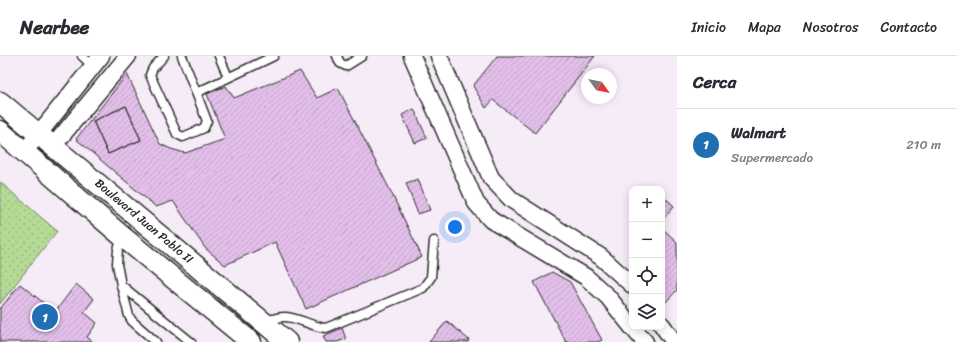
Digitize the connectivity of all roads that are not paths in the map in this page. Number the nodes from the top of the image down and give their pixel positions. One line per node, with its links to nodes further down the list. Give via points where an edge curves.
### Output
1 (128, 56): 14 (street)
2 (164, 56): 12 (lane, via 152,68 150,75 177,134 183,137 204,128 207,121)
3 (182, 56): 12 (lane)
4 (219, 56): 11 (lane)
5 (274, 56): 11 (lane)
6 (336, 56): 7 (lane, via 340,64 346,66)
7 (362, 56)
8 (412, 56): 22 (street, via 476,203 491,220 586,277 608,297)
9 (439, 56): 19 (street, via 491,178 512,200 601,257)
10 (92, 59): 14 (street)
11 (228, 77): 12 (lane)
12 (196, 93)
13 (0, 102): 14 (street, Boulevard Juan Pablo II)
14 (46, 140): 15 (street); 16 (street, Boulevard Juan Pablo II)
15 (9, 141): 17 (street, Boulevard Juan Pablo II)
16 (139, 217): 17 (street); 21 (street, Boulevard Juan Pablo II)
17 (123, 237): 20 (lane, via 118,249 117,264); 25 (street, Boulevard Juan Pablo II)
18 (434, 241): 21 (lane, via 431,277 423,288 326,328 316,327 294,318 283,317)
19 (629, 282)
20 (121, 285): 26 (lane, via 132,322); 27 (lane)
21 (264, 322): 25 (street); 28 (street, Boulevard Juan Pablo II)
22 (629, 323)
23 (635, 330): 29 (street)
24 (665, 330): 30 (street)
25 (243, 340)
26 (156, 342)
27 (192, 342)
28 (287, 342)
29 (645, 342)
30 (674, 342)

